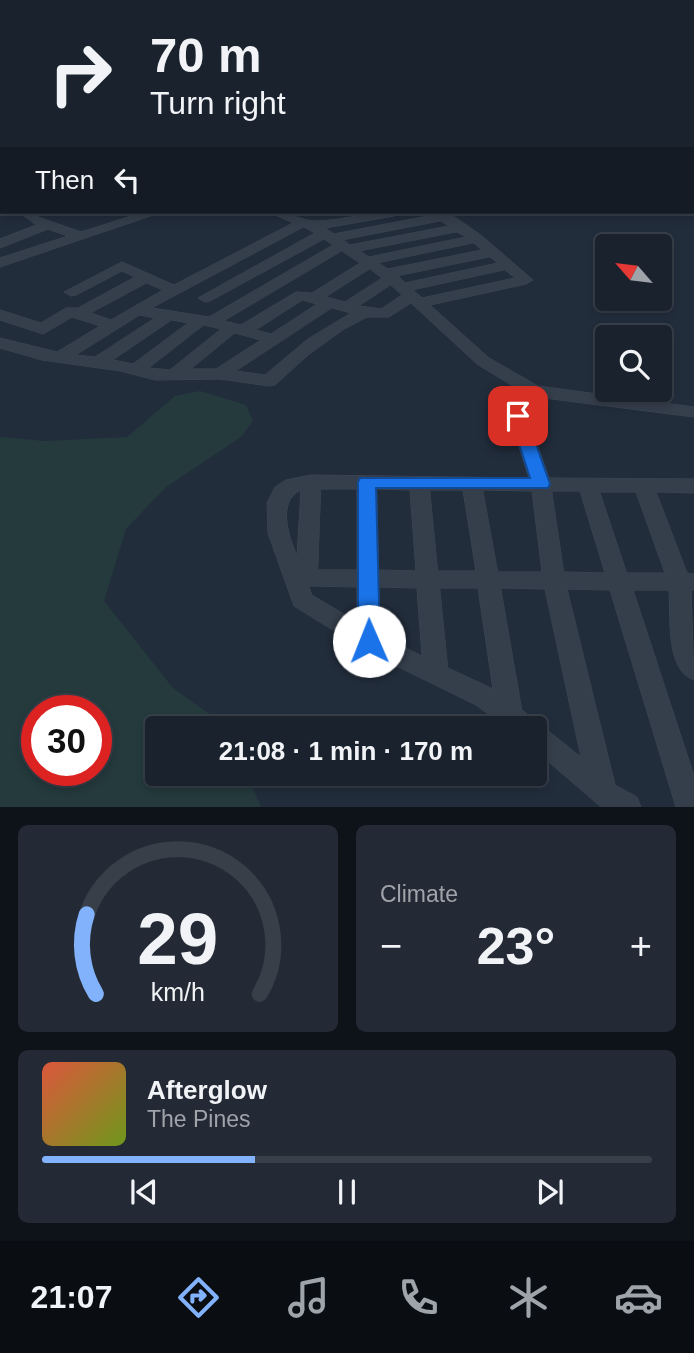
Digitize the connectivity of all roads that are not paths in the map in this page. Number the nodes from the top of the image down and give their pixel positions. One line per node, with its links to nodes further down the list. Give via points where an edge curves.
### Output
1 (26, 214): 6 (street)
2 (150, 214): 9 (street)
3 (280, 214): 8 (street)
4 (388, 214): 8 (street)
5 (441, 214): 7 (street); 8 (street)
6 (47, 225): 9 (street); 11 (street)
7 (461, 228): 8 (street); 10 (street)
8 (328, 235): 12 (street); 14 (street); 16 (street); 18 (street)
9 (82, 237): 15 (street)
10 (477, 239): 13 (street); 14 (street)
11 (0, 244)
12 (255, 250): 16 (street); 21 (street)
13 (494, 252): 17 (street); 20 (street)
14 (369, 262): 20 (street); 24 (street)
15 (0, 263)
16 (271, 263): 18 (street); 23 (street)
17 (509, 265): 20 (street); 20 (street, via 526,280)
18 (289, 276): 31 (street)
19 (147, 278): 21 (street); 22 (street, via 122,266); 28 (street)
20 (404, 287): 25 (street); 27 (street, via 384,314); 41 (street, via 483,361)
21 (180, 288): 23 (street); 26 (street)
22 (71, 292)
23 (205, 298): 31 (street)
24 (322, 300): 25 (street); 33 (street, via 302,295); 34 (street)
25 (346, 308): 27 (street)
26 (137, 310): 30 (street); 32 (street)
27 (365, 312): 39 (street, via 293,356 269,381)
28 (78, 314): 29 (street, via 71,311 43,329); 32 (street)
29 (0, 315)
30 (168, 316): 31 (street); 37 (street)
31 (212, 318): 33 (street); 38 (street)
32 (111, 325): 36 (street)
33 (238, 330): 34 (street); 40 (street)
34 (273, 339): 39 (street)
35 (0, 343): 36 (street)
36 (59, 358): 37 (street)
37 (99, 362): 38 (street)
38 (136, 370): 40 (street)
39 (220, 374): 40 (street)
40 (174, 375)
41 (533, 391): 42 (street); 47 (street, via 518,401 518,416)
42 (694, 412)
43 (311, 482): 44 (street); 51 (street); 51 (street, via 288,485 280,493 277,513 278,532)
44 (367, 482): 45 (street); 52 (street)
45 (419, 482): 46 (street); 53 (street)
46 (472, 482): 47 (street); 54 (street)
47 (541, 484): 48 (street); 55 (street)
48 (588, 484): 49 (street); 56 (street)
49 (643, 485): 50 (street); 57 (street)
50 (694, 486)
51 (301, 577): 52 (street); 58 (street, via 302,600)
52 (368, 579): 53 (street); 58 (street)
53 (429, 580): 54 (street); 60 (street)
54 (488, 581): 55 (street); 62 (street)
55 (554, 581): 56 (street); 64 (street)
56 (619, 581): 57 (street); 66 (street)
57 (687, 582): 59 (street, via 686,661)
58 (369, 641): 60 (street)
59 (694, 670)
60 (436, 673): 61 (street)
61 (512, 716)
62 (518, 716)
63 (547, 745): 64 (street)
64 (603, 793): 65 (street)
65 (627, 807)
66 (690, 807)

